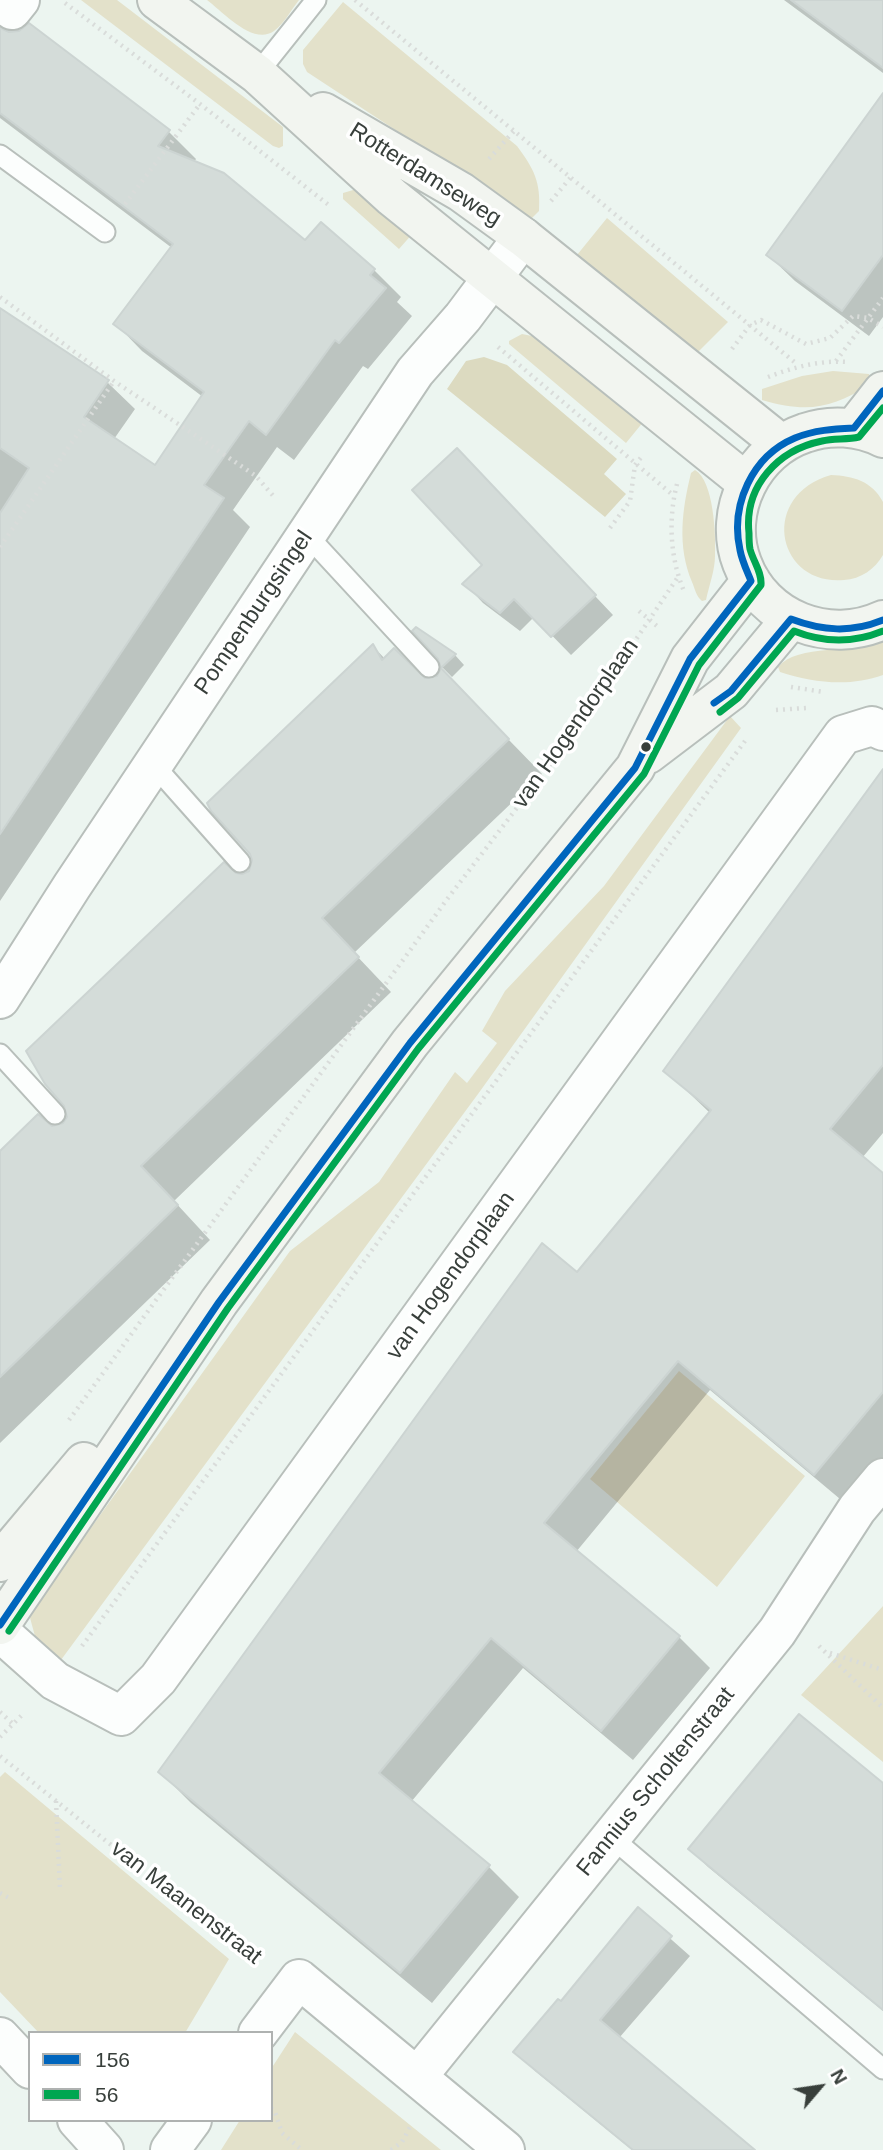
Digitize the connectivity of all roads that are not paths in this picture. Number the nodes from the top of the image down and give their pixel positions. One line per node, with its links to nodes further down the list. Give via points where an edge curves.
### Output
1 (158, 0): 3 (street, Rotterdamseweg)
2 (316, 0): 3 (lane)
3 (257, 74): 6 (street, Rotterdamseweg, via 461,192); 7 (street, Rotterdamseweg, via 392,197)
4 (0, 155): 5 (lane)
5 (105, 232)
6 (523, 237): 7 (street, Pompenburgsingel); 10 (street, Rotterdamseweg)
7 (493, 278): 11 (street, Rotterdamseweg); 12 (street, Pompenburgsingel, via 415,372)
8 (883, 391): 9 (street)
9 (868, 433): 10 (street, via 816,429)
10 (780, 444): 11 (street)
11 (747, 483): 13 (street, via 736,522 741,562)
12 (307, 535): 16 (lane); 19 (street, Pompenburgsingel)
13 (751, 581): 14 (street, via 775,609); 18 (street, via 690,659)
14 (791, 619): 15 (street, via 831,631); 18 (street, via 731,691)
15 (883, 620)
16 (429, 667)
17 (878, 728): 28 (street, van Hogendorplaan, via 843,735 158,1679 121,1716 55,1681)
18 (641, 759): 24 (street, via 418,1033)
19 (153, 764): 20 (lane); 21 (street, Pompenburgsingel)
20 (240, 862)
21 (0, 999)
22 (0, 1054): 23 (lane)
23 (55, 1114)
24 (219, 1302): 26 (street); 27 (street)
25 (883, 1478): 29 (street, Fannius Scholtenstraat, via 857,1509 785,1621)
26 (0, 1562)
27 (0, 1625)
28 (0, 1632)
29 (611, 1837): 33 (lane); 34 (street, Fannius Scholtenstraat)
30 (260, 2031): 34 (street, via 299,1979)
31 (0, 2036): 32 (street)
32 (28, 2067)
33 (883, 2069)
34 (417, 2077): 39 (street)
35 (79, 2122): 37 (street)
36 (191, 2122): 38 (street)
37 (104, 2150)
38 (170, 2150)
39 (505, 2150)

